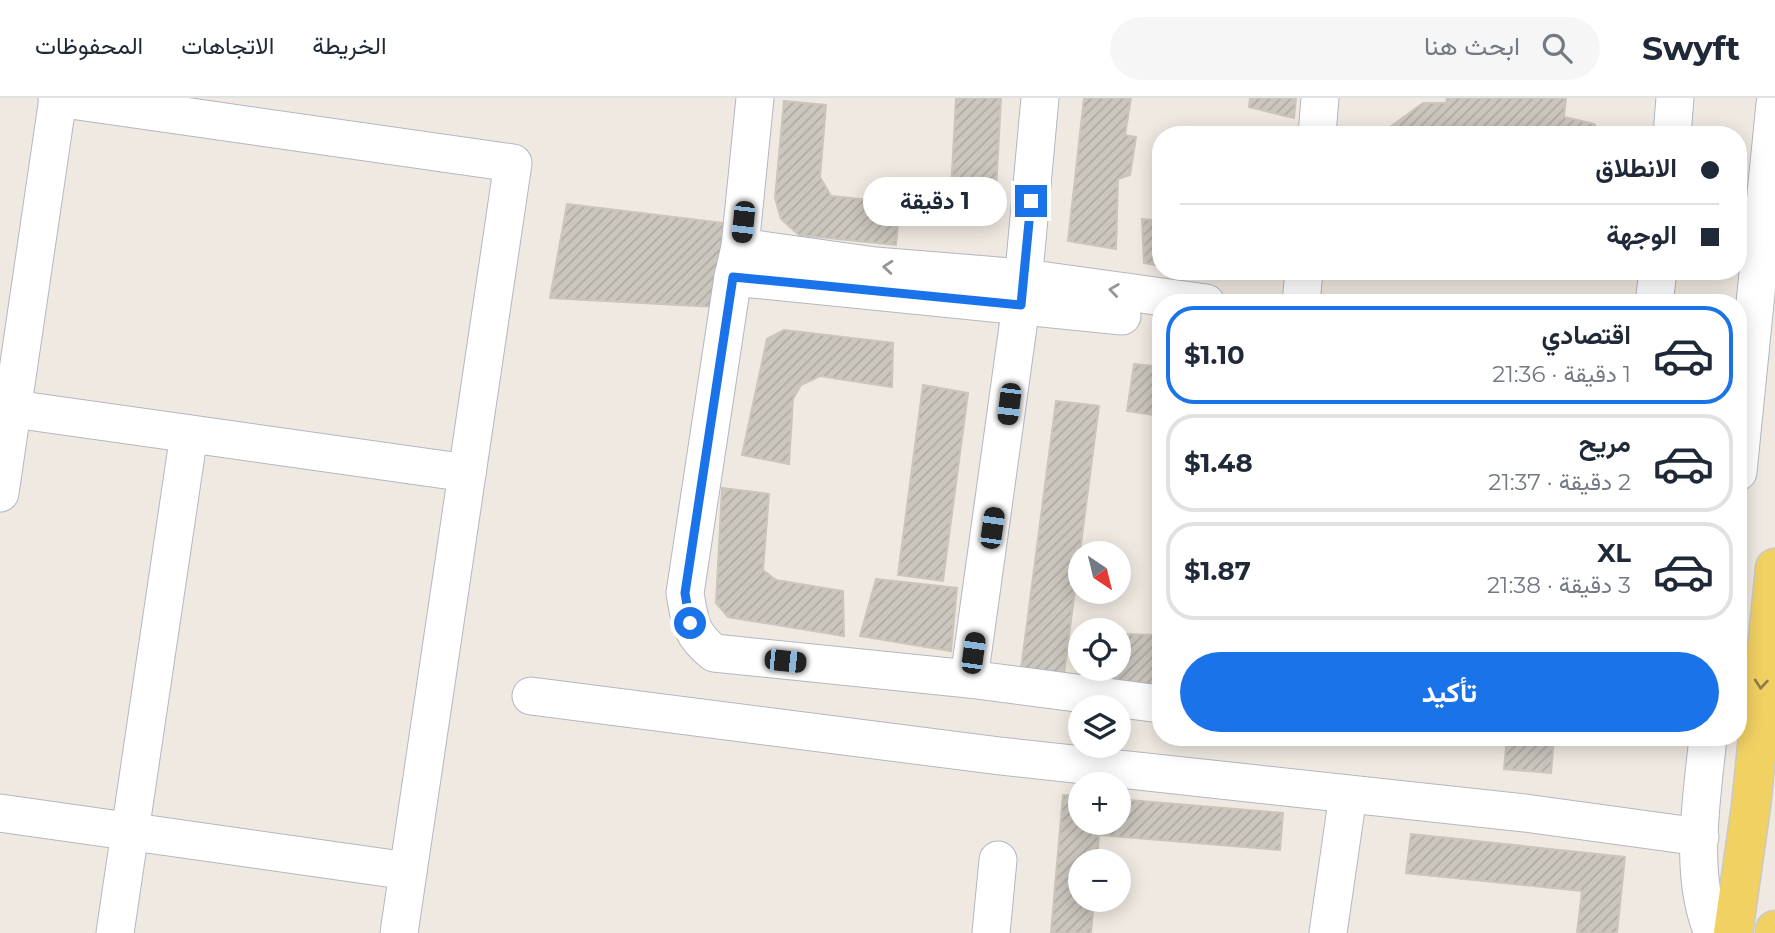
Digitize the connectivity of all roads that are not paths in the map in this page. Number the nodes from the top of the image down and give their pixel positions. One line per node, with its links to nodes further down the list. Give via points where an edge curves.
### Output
1 (58, 98): 14 (street); 16 (street, via 513,163)
2 (755, 98): 9 (street)
3 (1040, 98): 10 (street)
4 (1320, 98): 7 (street)
5 (1675, 98): 8 (street)
6 (1775, 104): 13 (street)
7 (1318, 126)
8 (1673, 126)
9 (737, 262): 10 (street, via 875,266); 19 (street, via 685,593 697,639 714,653)
10 (1023, 291): 11 (street, one-way to 10); 12 (street); 19 (street)
11 (1152, 299)
12 (1152, 318)
13 (1747, 344)
14 (6, 407): 15 (street); 17 (street)
15 (189, 434): 16 (street); 25 (street)
16 (467, 473): 28 (street)
17 (0, 493)
18 (1775, 568): 34 (main road, one-way to 34)
19 (969, 678): 21 (street)
20 (531, 696): 23 (street)
21 (1152, 703)
22 (1707, 746): 26 (street)
23 (1348, 795): 26 (street); 32 (street)
24 (0, 813): 25 (street)
25 (130, 831): 28 (street); 29 (street)
26 (1700, 837): 33 (street, via 1700,881)
27 (998, 860): 31 (street)
28 (408, 871): 30 (street)
29 (115, 933)
30 (399, 933)
31 (991, 933)
32 (1328, 933)
33 (1713, 933)
34 (1734, 933)

